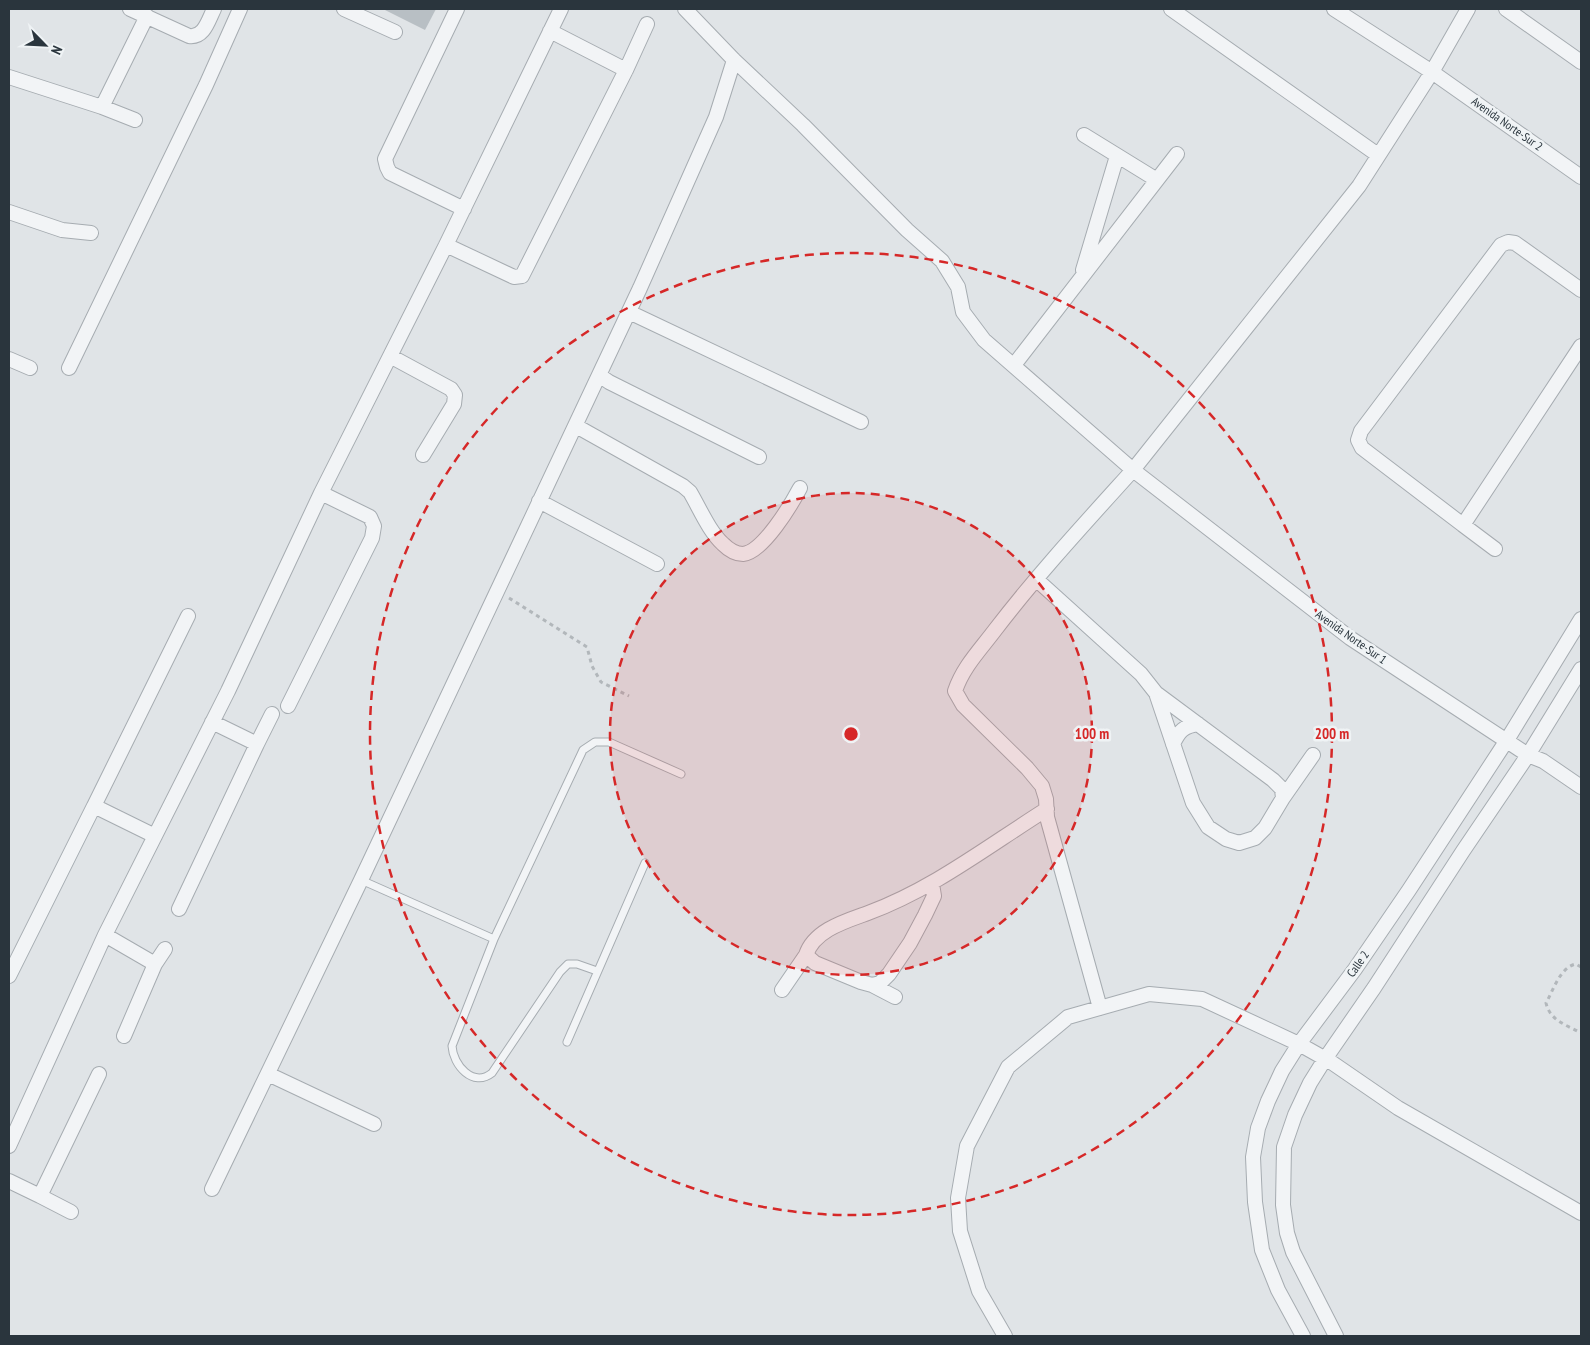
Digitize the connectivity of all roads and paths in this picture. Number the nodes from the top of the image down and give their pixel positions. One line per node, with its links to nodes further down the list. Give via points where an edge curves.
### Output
1 (130, 9): 12 (street)
2 (214, 9): 12 (street, via 200,35 195,37)
3 (240, 9): 41 (street)
4 (344, 9): 15 (street)
5 (457, 9): 29 (street, via 386,159 390,173)
6 (561, 9): 14 (street)
7 (685, 9): 16 (street, Avenida Norte-Sur 1)
8 (1171, 9): 25 (street)
9 (1334, 9): 19 (street, Avenida Norte-Sur 2)
10 (1468, 9): 19 (street)
11 (1506, 9): 17 (street)
12 (148, 16): 21 (street)
13 (647, 24): 18 (street)
14 (550, 31): 18 (street); 29 (street)
15 (395, 32)
16 (734, 60): 35 (street, via 716,117); 39 (street, Avenida Norte-Sur 1, via 942,261 958,286 963,312 984,340)
17 (1581, 62)
18 (626, 70): 32 (street, via 522,276 514,277)
19 (1432, 72): 25 (street); 27 (street, Avenida Norte-Sur 2)
20 (9, 77): 21 (street)
21 (102, 107): 22 (street)
22 (135, 120)
23 (1084, 135): 26 (street)
24 (1178, 154): 28 (street)
25 (1378, 155): 47 (street, via 1358,186)
26 (1117, 156): 28 (street); 33 (street)
27 (1581, 176)
28 (1157, 180): 33 (street)
29 (464, 209): 32 (street)
30 (9, 212): 31 (street, via 62,230)
31 (90, 233)
32 (446, 245): 37 (street)
33 (1081, 278): 39 (street)
34 (1581, 290): 51 (street, via 1515,243 1501,245 1361,431 1358,440 1362,448)
35 (629, 312): 42 (street); 43 (street)
36 (1581, 346): 51 (street)
37 (390, 356): 45 (street, via 451,389 455,396 454,404); 49 (street)
38 (9, 359): 40 (street)
39 (1014, 365): 47 (street, Avenida Norte-Sur 1)
40 (30, 368)
41 (68, 368)
42 (599, 375): 44 (street); 46 (street)
43 (861, 422)
44 (576, 426): 48 (street, via 683,486 723,544 738,553 745,554 755,549 772,532); 50 (street)
45 (423, 455)
46 (759, 457)
47 (1133, 470): 54 (street); 65 (street, Avenida Norte-Sur 1, via 1350,638)
48 (800, 488)
49 (321, 494): 61 (street, via 370,517 374,526 372,538); 63 (street)
50 (540, 502): 53 (street); 55 (street)
51 (1463, 525): 52 (street)
52 (1495, 549)
53 (657, 564)
54 (1037, 580): 59 (street, via 1141,674); 74 (street, via 960,675 955,691 963,705 1042,786)
55 (498, 590): 60 (path, via 587,647 601,682); 77 (street)
56 (188, 616): 73 (street)
57 (1581, 619): 65 (street, Calle 2)
58 (1581, 669): 69 (street)
59 (1156, 693): 64 (street); 67 (street)
60 (629, 696)
61 (288, 706)
62 (272, 714): 66 (street)
63 (212, 722): 66 (street); 75 (street)
64 (1198, 724): 67 (street, via 1181,729); 72 (street, via 1273,780 1282,789)
65 (1507, 740): 69 (street, Avenida Norte-Sur 1); 95 (street, Calle 2, via 1355,969)
66 (257, 744): 79 (street)
67 (1173, 744): 72 (street, via 1193,803 1208,827 1226,839 1239,842 1255,838)
68 (1313, 755): 72 (street)
69 (1528, 755): 71 (street, Avenida Norte-Sur 1, via 1543,761); 96 (street)
70 (681, 774): 81 (lane, via 609,742 595,742 583,750)
71 (1581, 787)
72 (1283, 798)
73 (94, 806): 75 (street); 87 (street)
74 (1046, 809): 78 (street); 91 (street)
75 (155, 836): 80 (street)
76 (645, 863): 86 (lane)
77 (361, 880): 81 (lane); 98 (street)
78 (932, 884): 83 (street, via 832,928 809,947); 88 (street, via 934,896 910,943 889,974 880,983)
79 (179, 909)
80 (105, 935): 84 (street); 100 (street)
81 (494, 939): 86 (lane, via 452,1046 455,1061 475,1077 486,1077 492,1073 568,964)
82 (165, 949): 84 (street)
83 (806, 955): 88 (street, via 815,963); 89 (street)
84 (155, 964): 93 (street)
85 (1581, 967): 92 (path, via 1570,965 1565,970 1546,1004 1553,1018)
86 (597, 971): 94 (lane)
87 (9, 976)
88 (872, 985): 90 (street)
89 (782, 990)
90 (895, 997)
91 (1100, 1008): 95 (street, via 1149,994 1202,999); 106 (street, via 1068,1017 1008,1067 967,1146 958,1198 960,1231 979,1291)
92 (1581, 1033)
93 (124, 1036)
94 (567, 1042)
95 (1299, 1044): 96 (street); 107 (street, Calle 2, via 1268,1101 1258,1128 1253,1157 1262,1250 1278,1290)
96 (1325, 1058): 105 (street, via 1398,1108); 108 (street, via 1295,1115 1284,1147 1283,1205 1293,1252)
97 (99, 1074): 103 (street)
98 (268, 1074): 99 (street); 102 (street)
99 (374, 1124)
100 (9, 1146)
101 (9, 1181): 103 (street)
102 (212, 1189)
103 (40, 1196): 104 (street)
104 (71, 1212)
105 (1581, 1213)
106 (1005, 1336)
107 (1303, 1336)
108 (1336, 1336)

